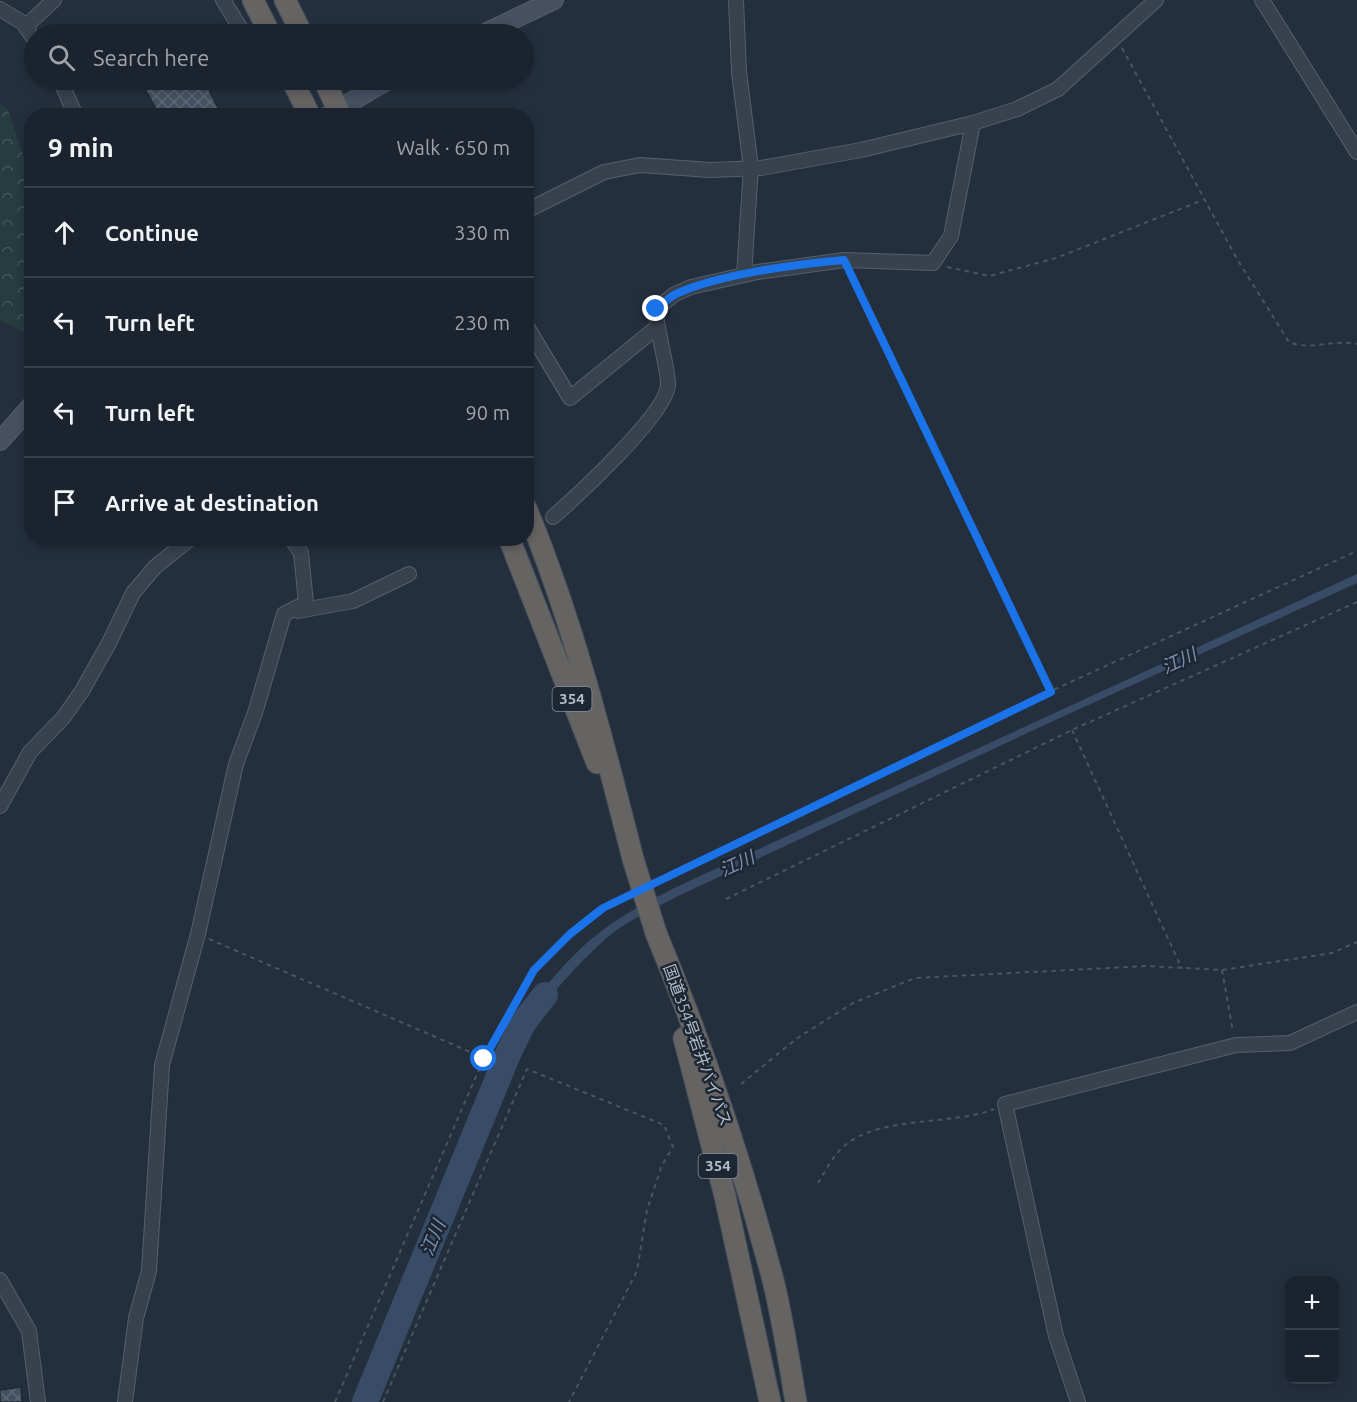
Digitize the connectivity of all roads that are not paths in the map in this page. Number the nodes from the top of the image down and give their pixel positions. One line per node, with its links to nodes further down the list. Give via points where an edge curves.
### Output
1 (54, 0): 11 (street)
2 (223, 0): 12 (street)
3 (253, 0): 13 (highway)
4 (285, 0): 14 (highway)
5 (554, 0): 15 (main road)
6 (736, 0): 26 (street, via 739,72)
7 (1156, 0): 24 (street, via 1058,89 1017,109)
8 (1262, 0): 25 (street)
9 (0, 9): 10 (street)
10 (24, 24)
11 (28, 24)
12 (238, 24)
13 (265, 24)
14 (297, 24)
15 (504, 24)
16 (64, 90): 20 (street)
17 (297, 90): 21 (highway)
18 (327, 90): 22 (highway)
19 (372, 90): 23 (main road)
20 (72, 108)
21 (306, 108)
22 (333, 108)
23 (343, 108)
24 (973, 123): 26 (street, via 861,150); 28 (street, via 951,236 933,263 844,260)
25 (1357, 152)
26 (751, 168): 27 (street, via 622,168 603,172); 28 (street)
27 (534, 207)
28 (744, 275): 29 (street, via 675,294 656,309)
29 (656, 328): 30 (street, via 570,398); 33 (street, via 668,385 664,401 600,475)
30 (534, 338)
31 (24, 414): 32 (main road)
32 (0, 441)
33 (553, 516)
34 (534, 530): 41 (highway, 国道354号岩井バイパス / 354, via 596,714)
35 (182, 546): 40 (street, via 155,567 133,593 82,691 63,718 30,752)
36 (296, 546): 39 (street, via 301,553 306,603)
37 (513, 546): 41 (highway, 国道354号岩井バイパス / 354)
38 (409, 574): 39 (street, via 353,601)
39 (284, 614): 46 (street, via 236,764 198,934 162,1065 148,1271 136,1318)
40 (0, 806)
41 (633, 860): 42 (highway, 国道354号岩井バイパス / 354, bridge)
42 (656, 933): 47 (highway, 国道354号岩井バイパス / 354, via 723,1185); 48 (highway, 国道354号岩井バイパス / 354, via 690,1013 736,1151 774,1283)
43 (1357, 1012): 49 (street, via 1290,1043 1236,1045 1005,1104 1056,1336)
44 (0, 1280): 45 (street, via 29,1331)
45 (38, 1402)
46 (125, 1402)
47 (770, 1402)
48 (796, 1402)
49 (1078, 1402)

